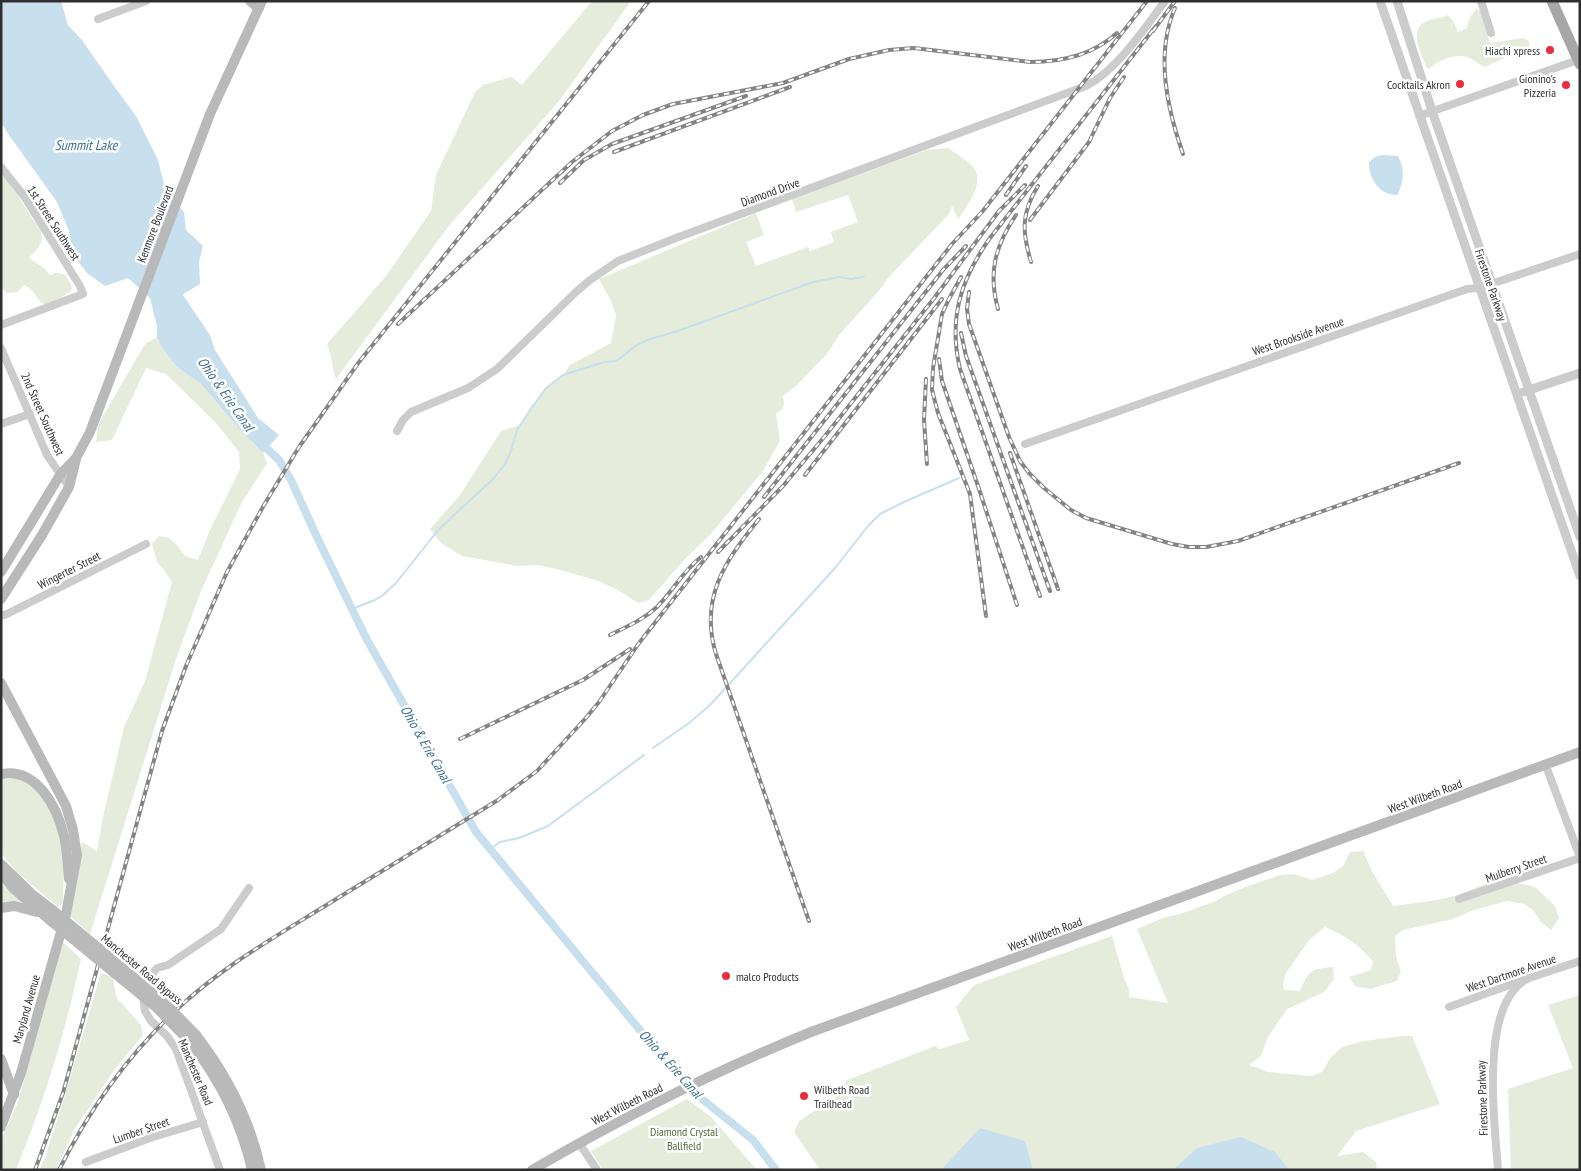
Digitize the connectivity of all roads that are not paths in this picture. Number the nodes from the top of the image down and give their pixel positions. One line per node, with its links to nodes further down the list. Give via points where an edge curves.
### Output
1 (146, 1): 9 (street)
2 (250, 1): 8 (main road)
3 (1165, 1): 26 (street, Diamond Drive, via 1117,62 1086,86 618,261 577,291 498,369 468,388 411,412)
4 (1380, 1): 14 (street, Firestone Parkway)
5 (1397, 1): 13 (street, Firestone Parkway)
6 (1481, 1): 10 (street)
7 (1552, 1): 11 (main road)
8 (260, 5): 28 (main road, Kenmore Boulevard, via 210,114 90,432)
9 (98, 19)
10 (1491, 32)
11 (1575, 41): 12 (main road)
12 (1579, 62): 13 (street)
13 (1432, 111): 14 (street); 17 (street, Firestone Parkway)
14 (1419, 116): 18 (street, Firestone Parkway)
15 (1, 167): 19 (street, 1st Street Southwest, via 24,196 83,294)
16 (1580, 254): 17 (street, West Brookside Avenue)
17 (1492, 284): 18 (street, West Brookside Avenue); 22 (street, Firestone Parkway)
18 (1479, 288): 23 (street, Firestone Parkway); 27 (street, West Brookside Avenue, via 1467,289)
19 (1, 325)
20 (1, 348): 24 (street, 2nd Street Southwest)
21 (1580, 373): 22 (street)
22 (1529, 390): 23 (street); 31 (street, Firestone Parkway)
23 (1516, 394): 34 (street, Firestone Parkway)
24 (30, 414): 25 (street); 29 (street, 2nd Street Southwest, via 47,455)
25 (1, 424)
26 (397, 431)
27 (1025, 444)
28 (76, 458): 29 (main road, Kenmore Boulevard); 30 (main road, Kenmore Boulevard)
29 (60, 475): 30 (street, 2nd Street Southwest); 33 (main road, Kenmore Boulevard)
30 (69, 487): 35 (main road, Kenmore Boulevard)
31 (1580, 537)
32 (146, 544): 36 (street, Wingerter Street)
33 (1, 572)
34 (1580, 576)
35 (1, 599)
36 (1, 615)
37 (1, 683): 47 (main road, via 62,797 70,819 77,855)
38 (1580, 752): 39 (main road, West Wilbeth Road)
39 (1546, 766): 41 (street); 61 (main road, West Wilbeth Road, via 811,1032 708,1076)
40 (1, 774): 47 (main road, via 31,779 51,803 64,836)
41 (1580, 857): 48 (street, Mulberry Street)
42 (1, 864): 51 (main road, Manchester Road Bypass)
43 (1, 873): 45 (main road, Manchester Road Bypass)
44 (1, 878): 45 (main road)
45 (13, 888): 50 (main road, Manchester Road Bypass)
46 (249, 888): 59 (street, Manchester Road, via 221,928 153,972 143,996 147,1016 176,1049)
47 (70, 891): 58 (main road, Maryland Avenue)
48 (1459, 899)
49 (1, 908): 50 (main road, via 21,907)
50 (42, 914): 51 (main road, Manchester Road Bypass)
51 (53, 917): 55 (main road, Manchester Road Bypass, bridge, via 164,1002)
52 (1580, 961): 53 (street, West Dartmore Avenue)
53 (1529, 978): 54 (street, West Dartmore Avenue); 68 (street, Firestone Parkway, via 1516,986 1510,997 1494,1047)
54 (1449, 1007)
55 (193, 1039): 64 (main road, Manchester Road Bypass, via 226,1096); 65 (main road, Manchester Road Bypass, via 216,1062 233,1091 245,1116)
56 (1, 1059): 57 (main road)
57 (3, 1071): 58 (main road)
58 (14, 1095): 60 (main road, Maryland Avenue)
59 (203, 1122): 62 (street, Lumber Street); 63 (street, Manchester Road)
60 (1, 1127)
61 (579, 1142): 66 (main road, West Wilbeth Road); 67 (street)
62 (86, 1162)
63 (220, 1170)
64 (252, 1170)
65 (261, 1170)
66 (532, 1170)
67 (597, 1170)
68 (1498, 1170)

